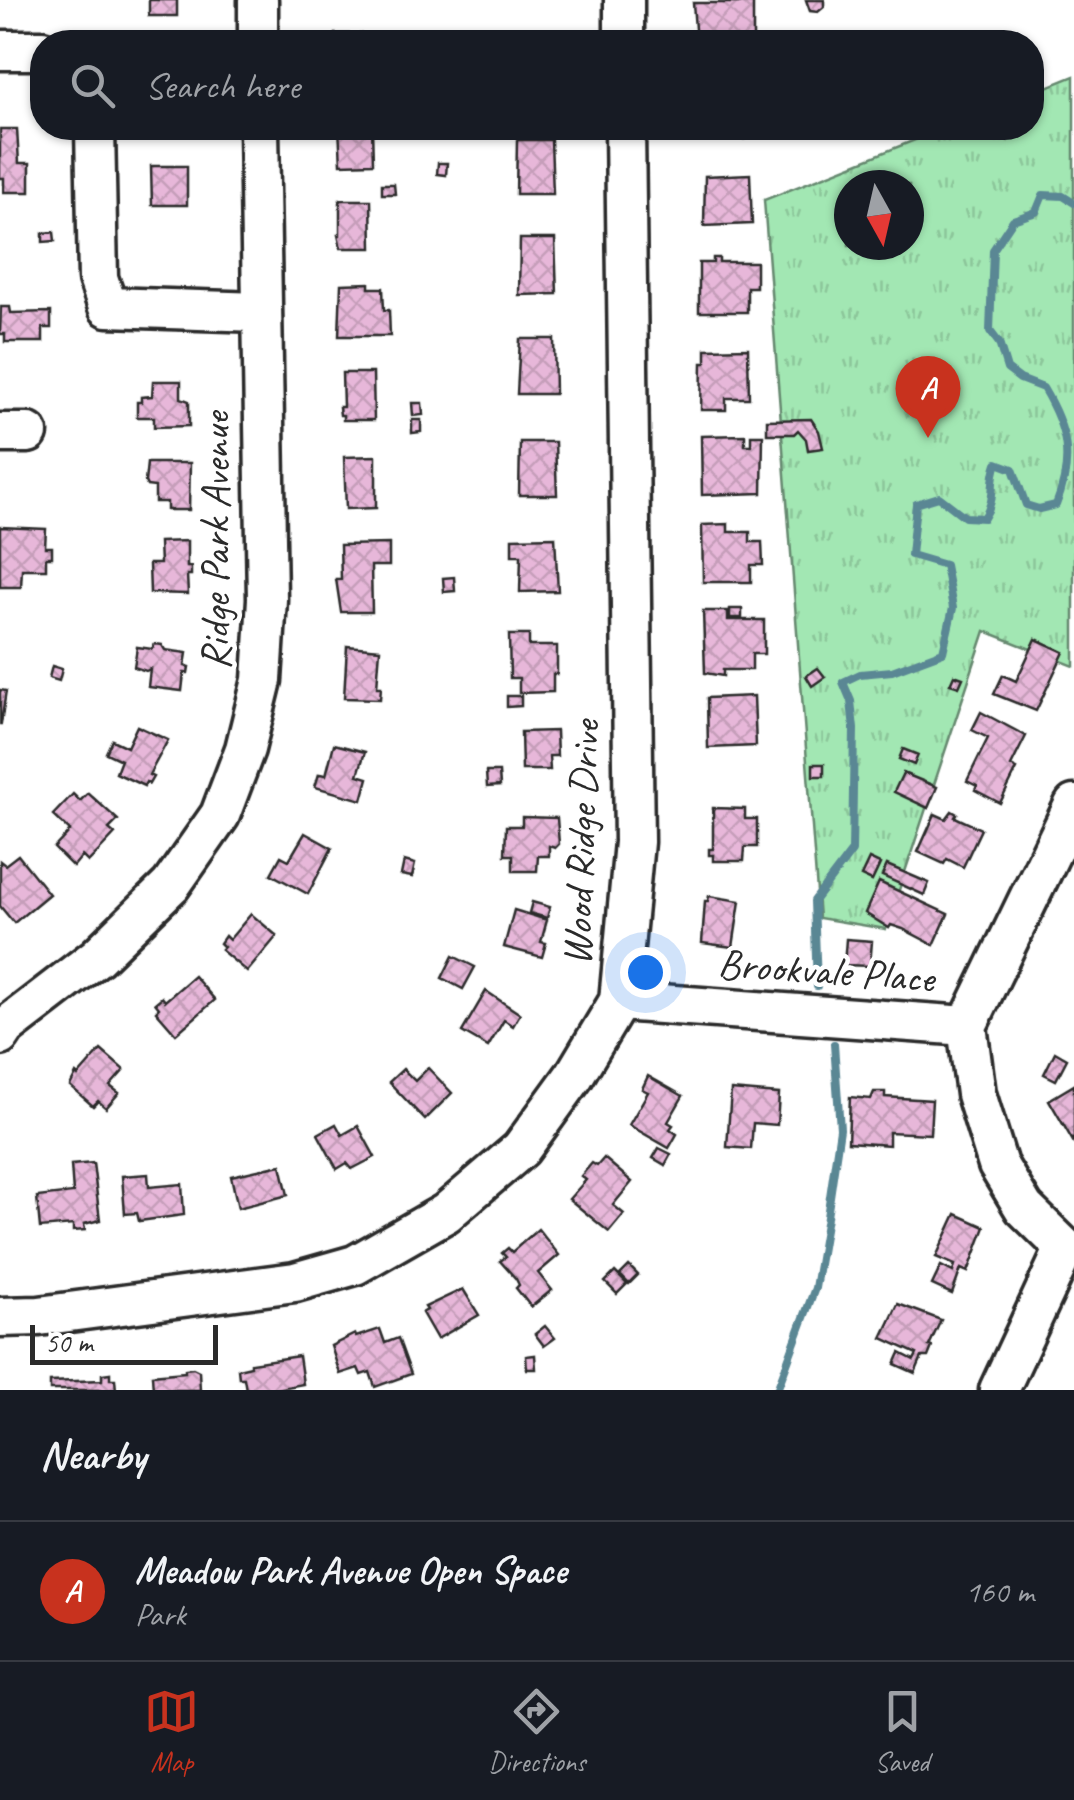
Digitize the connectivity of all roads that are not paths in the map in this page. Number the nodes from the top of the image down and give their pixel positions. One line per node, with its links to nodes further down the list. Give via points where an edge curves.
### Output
1 (258, 0): 3 (street)
2 (624, 0): 4 (street)
3 (258, 30)
4 (624, 30)
5 (0, 50): 6 (street)
6 (30, 50)
7 (95, 140): 10 (street, via 98,278 108,308)
8 (258, 140): 10 (street, Ridge Park Avenue)
9 (625, 140): 12 (street, Wood Ridge Drive, via 634,842)
10 (260, 312): 14 (street, Ridge Park Avenue, via 266,600 262,680 245,749 220,815 171,885)
11 (1074, 805): 13 (street)
12 (619, 1001): 13 (street, Brookvale Place); 16 (street, Wood Ridge Drive, via 521,1149 446,1213 355,1266 295,1282)
13 (967, 1026): 15 (street, via 976,1094 998,1164 1024,1208)
14 (0, 1036)
15 (1069, 1248): 17 (street)
16 (0, 1317)
17 (999, 1390)

